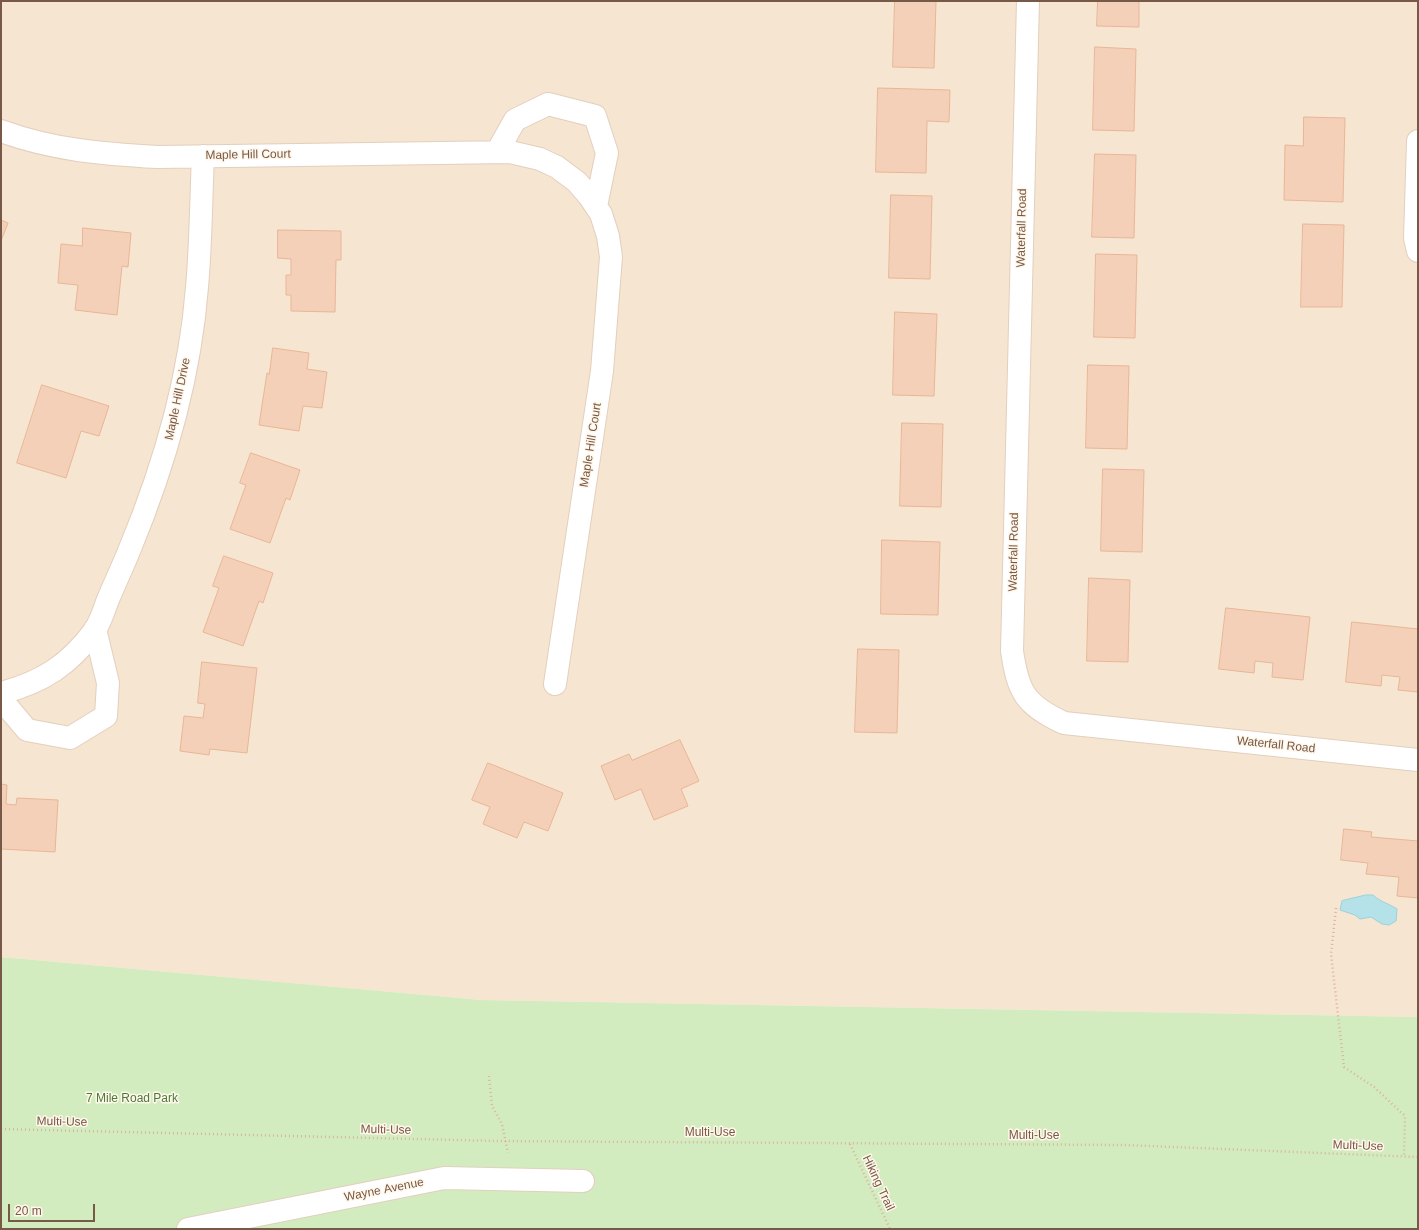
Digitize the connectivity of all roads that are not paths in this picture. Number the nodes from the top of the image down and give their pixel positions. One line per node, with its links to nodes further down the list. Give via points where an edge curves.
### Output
1 (1028, 1): 12 (street, Waterfall Road, via 1012,651 1020,688 1030,702 1043,713 1064,723)
2 (1, 131): 5 (street, Maple Hill Court, via 53,146 102,154)
3 (1418, 141): 7 (street, via 1415,238)
4 (497, 152): 5 (street, Maple Hill Court); 6 (street, Maple Hill Court, via 510,152 540,159 557,167 576,182); 6 (street, via 515,120 548,104 595,116 607,153)
5 (203, 156): 8 (street, Maple Hill Drive, via 197,287 181,394 168,445 139,526)
6 (596, 206): 9 (street, Maple Hill Court, via 608,236 611,257 602,371)
7 (1418, 251)
8 (95, 629): 10 (street, Maple Hill Drive, via 58,669 41,680); 11 (street, via 108,683 106,716 70,738 27,730)
9 (555, 684)
10 (1, 692)
11 (1, 699)
12 (1418, 760)
13 (583, 1181): 14 (street, Wayne Avenue, via 444,1178)
14 (188, 1229)

